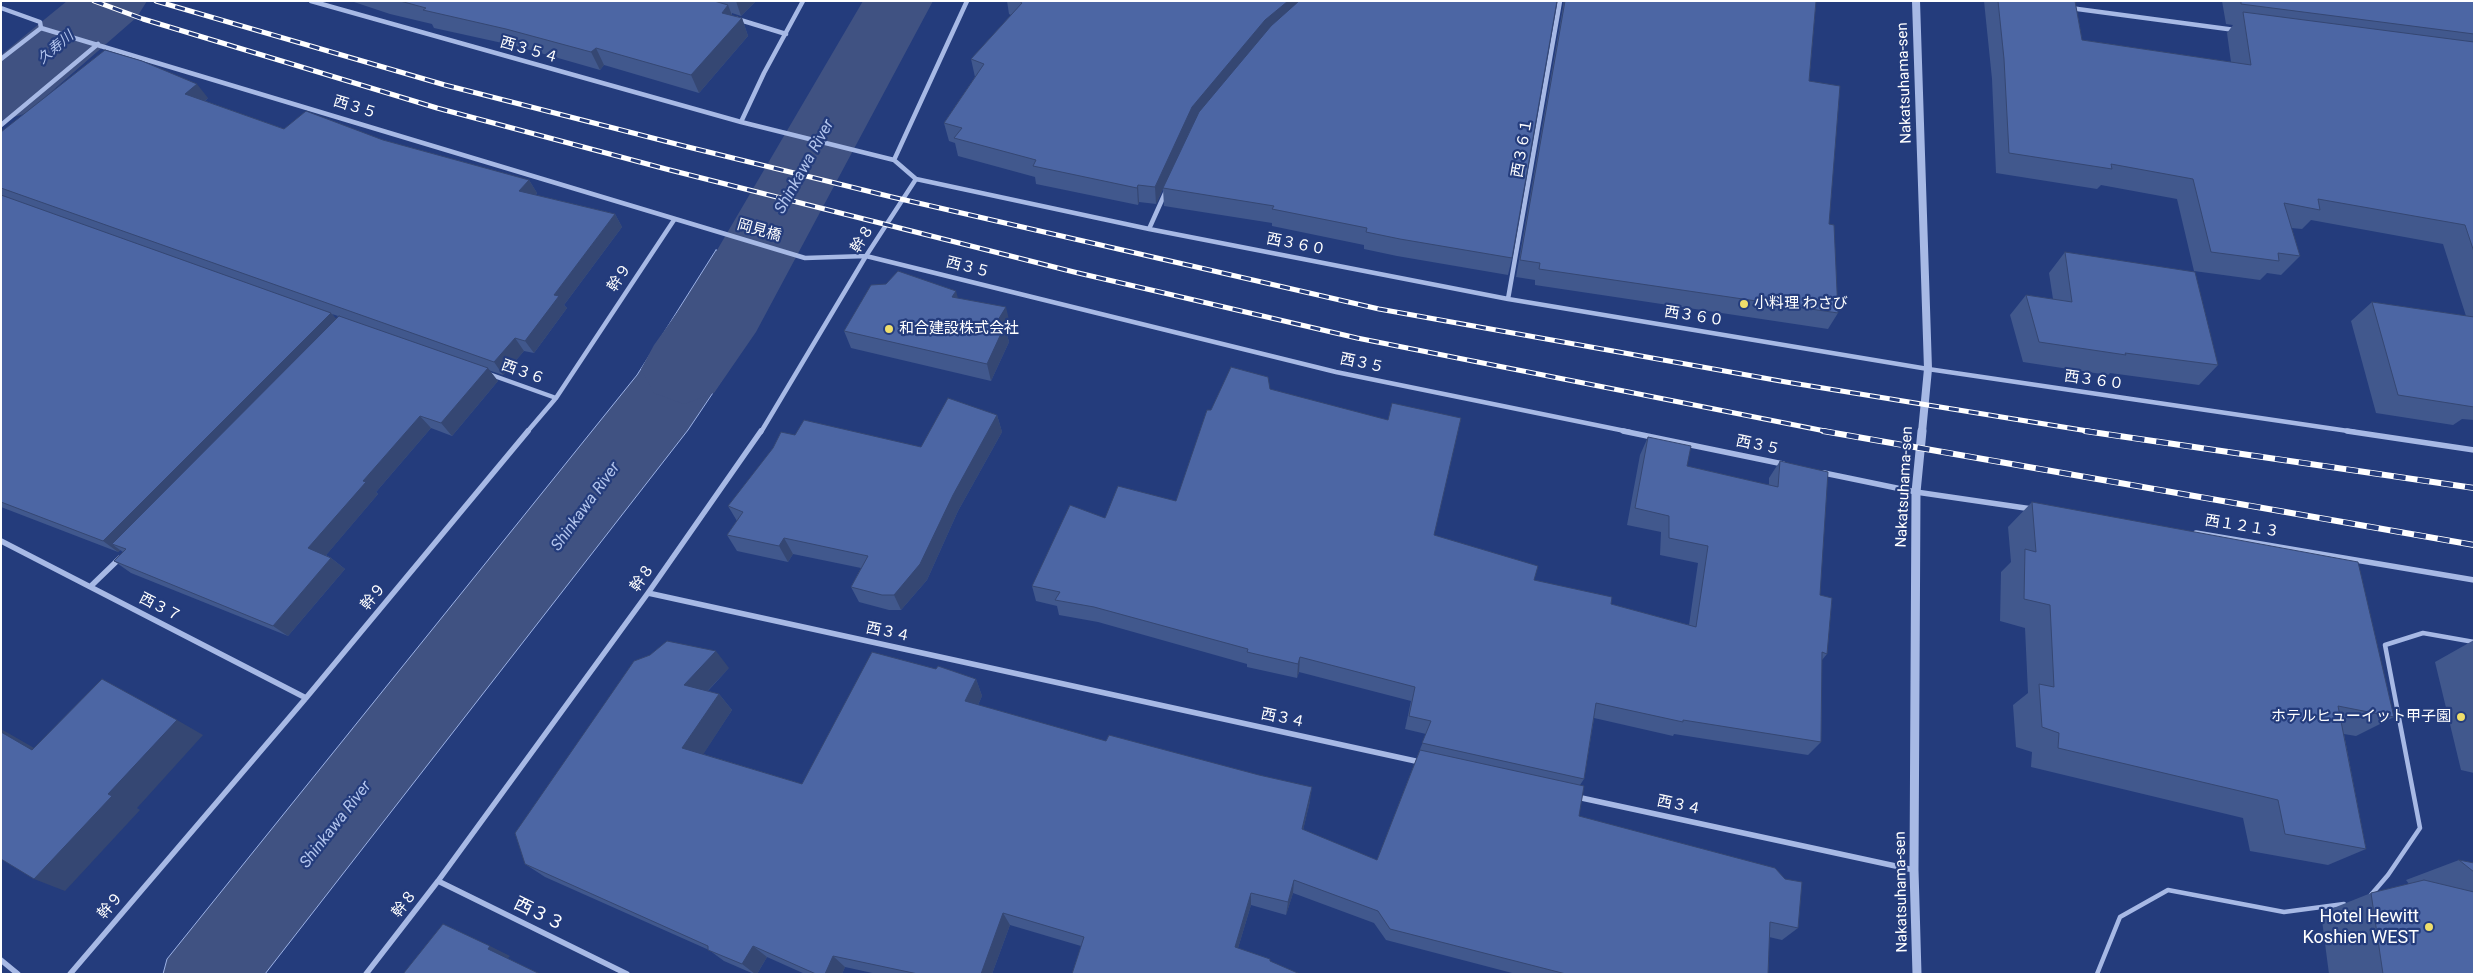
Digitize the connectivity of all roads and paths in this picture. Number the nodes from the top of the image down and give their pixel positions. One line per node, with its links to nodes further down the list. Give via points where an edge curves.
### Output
1 (311, 1): 14 (street, 西３５４)
2 (802, 1): 11 (street)
3 (967, 1): 16 (street)
4 (1560, 1): 24 (street, 西３６１)
5 (1916, 1): 25 (street, Nakatsuhama-sen)
6 (1, 8): 9 (street, 西３５, via 40,22)
7 (2064, 8): 10 (street)
8 (731, 18): 11 (street)
9 (41, 28): 12 (street, 西３５); 13 (street)
10 (2240, 31)
11 (786, 34): 14 (street)
12 (98, 44): 15 (street); 19 (street, 西３５)
13 (1, 59)
14 (742, 122): 16 (street, 西３５４)
15 (1, 125)
16 (894, 160): 17 (street)
17 (916, 180): 21 (street, 西３６０); 22 (street, 幹８)
18 (1168, 186): 21 (street)
19 (674, 220): 20 (street, 西３５); 27 (street, 幹９)
20 (706, 229): 23 (street, 岡見橋)
21 (1149, 229): 24 (street, 西３６０)
22 (866, 256): 23 (street, 西３５); 29 (street, 西３５, via 1336,372); 38 (street, 幹８, via 770,419)
23 (805, 258)
24 (1508, 299): 25 (street, 西３６０)
25 (1928, 369): 28 (street, 西３６０); 31 (street, Nakatsuhama-sen)
26 (481, 371): 27 (street, 西３６)
27 (556, 398): 40 (street, 幹９)
28 (2474, 450)
29 (1790, 466)
30 (1819, 472): 31 (street)
31 (1916, 492): 32 (street); 43 (street, Nakatsuhama-sen)
32 (2044, 510)
33 (2191, 532): 36 (street, 西１２１３)
34 (1, 541): 37 (street, 西３７)
35 (126, 551): 37 (street)
36 (2474, 580)
37 (91, 586): 40 (street, 西３７)
38 (648, 593): 41 (street, 西３４); 44 (street, 幹８)
39 (2474, 642): 45 (lane, via 2423,633 2385,645 2420,828)
40 (306, 698): 49 (street, 幹９)
41 (1428, 764)
42 (1574, 796): 43 (street, 西３４)
43 (1914, 870): 52 (street, Nakatsuhama-sen)
44 (438, 882): 50 (street, 幹８); 51 (street, 西３３)
45 (2368, 898)
46 (2352, 902): 53 (lane, via 2284,912 2168,890 2120,917)
47 (1, 960): 48 (street)
48 (18, 974)
49 (70, 974)
50 (366, 974)
51 (627, 974)
52 (1917, 974)
53 (2097, 974)

